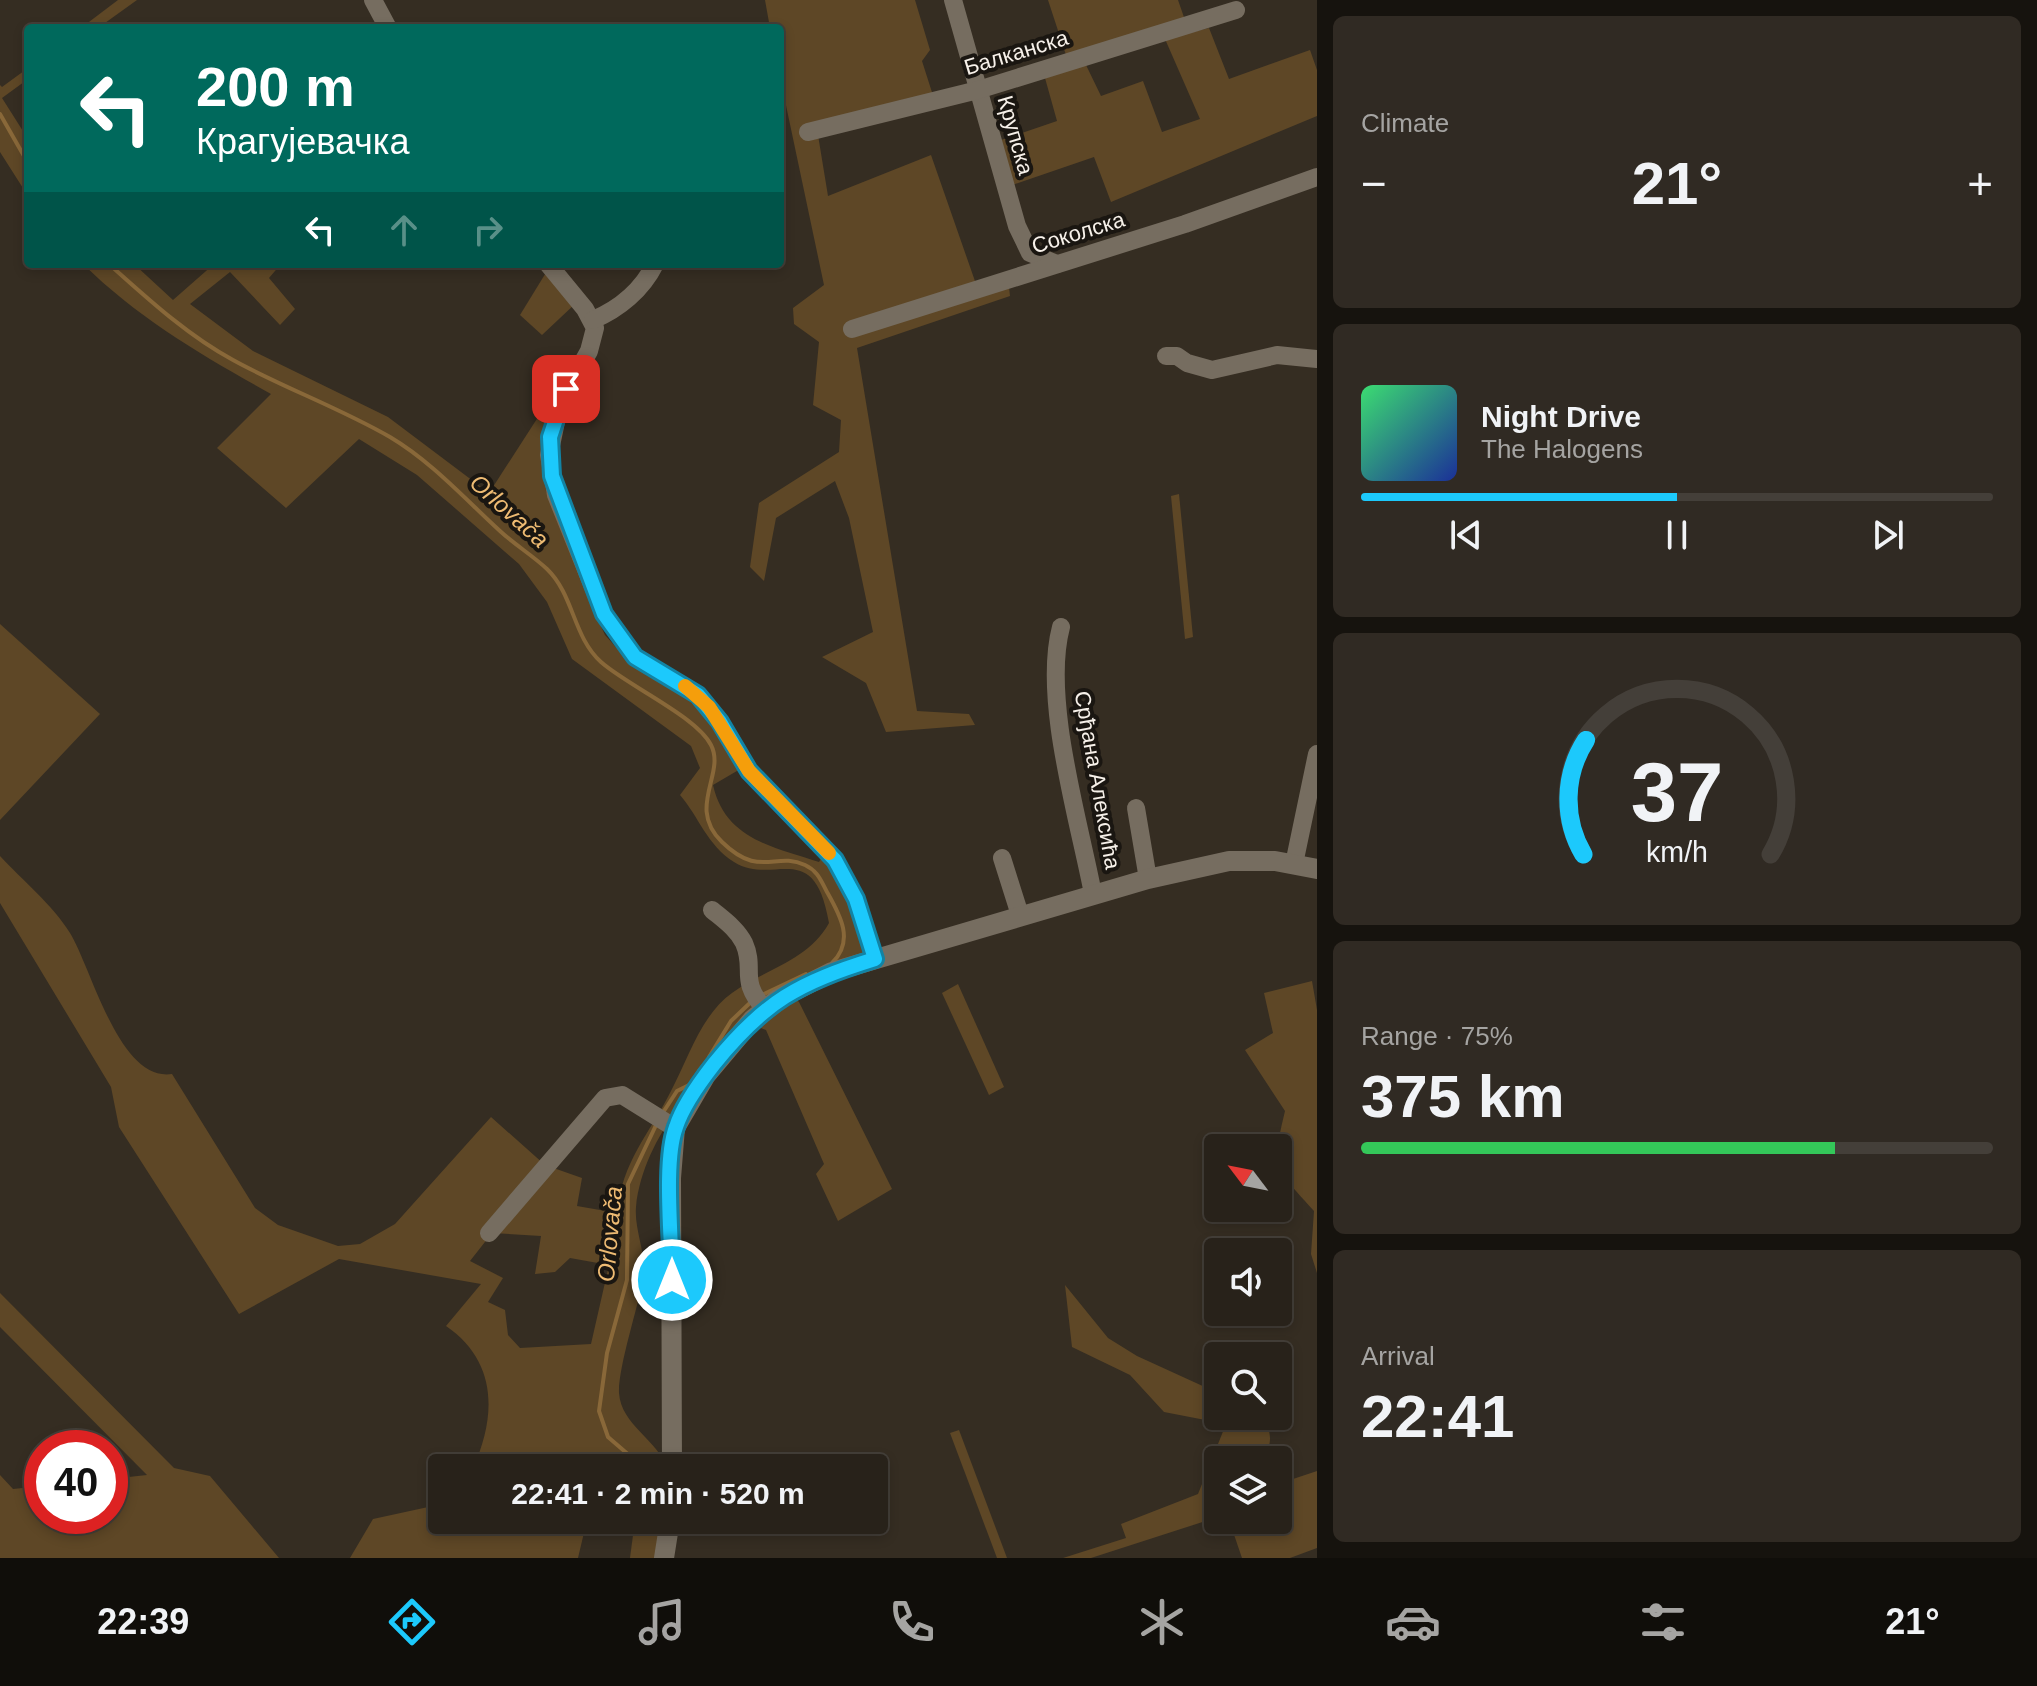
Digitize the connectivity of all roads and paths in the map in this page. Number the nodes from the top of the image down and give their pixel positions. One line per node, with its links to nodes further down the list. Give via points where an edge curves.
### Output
1 (373, 0): 4 (street)
2 (953, 0): 5 (street, Крупска)
3 (1236, 10): 5 (street, Балканска)
4 (386, 24)
5 (978, 90): 6 (street, Балканска); 8 (street, Крупска, via 1017,226 1030,253)
6 (808, 132)
7 (1317, 177): 8 (street, Соколска)
8 (1057, 264): 12 (street, Соколска)
9 (551, 268): 11 (street)
10 (652, 268): 11 (street, via 626,300)
11 (593, 320): 25 (street, via 596,336 560,403 549,455 556,495 604,614 635,657 698,695 749,771 835,860 856,899)
12 (852, 329)
13 (1166, 356): 14 (street, via 1212,370 1266,356)
14 (1317, 359)
15 (1061, 627): 22 (street, Срђана Алексића, via 1055,663 1062,737)
16 (1317, 754): 19 (street)
17 (1136, 808): 21 (street)
18 (1002, 858): 24 (street)
19 (1294, 864): 20 (street, Срђана Алексића); 21 (street, Срђана Алексића, via 1229,861)
20 (1317, 869)
21 (1148, 879): 22 (street, Срђана Алексића)
22 (1093, 894): 24 (street, Срђана Алексића)
23 (712, 910): 26 (street, via 745,945)
24 (1020, 915): 25 (street, Срђана Алексића)
25 (875, 959): 26 (street, Срђана Алексића)
26 (758, 999): 27 (street, Срђана Алексића)
27 (669, 1124): 28 (street, via 622,1095 605,1098); 29 (street)
28 (489, 1233)
29 (672, 1454)
30 (668, 1534): 31 (street)
31 (664, 1558)

